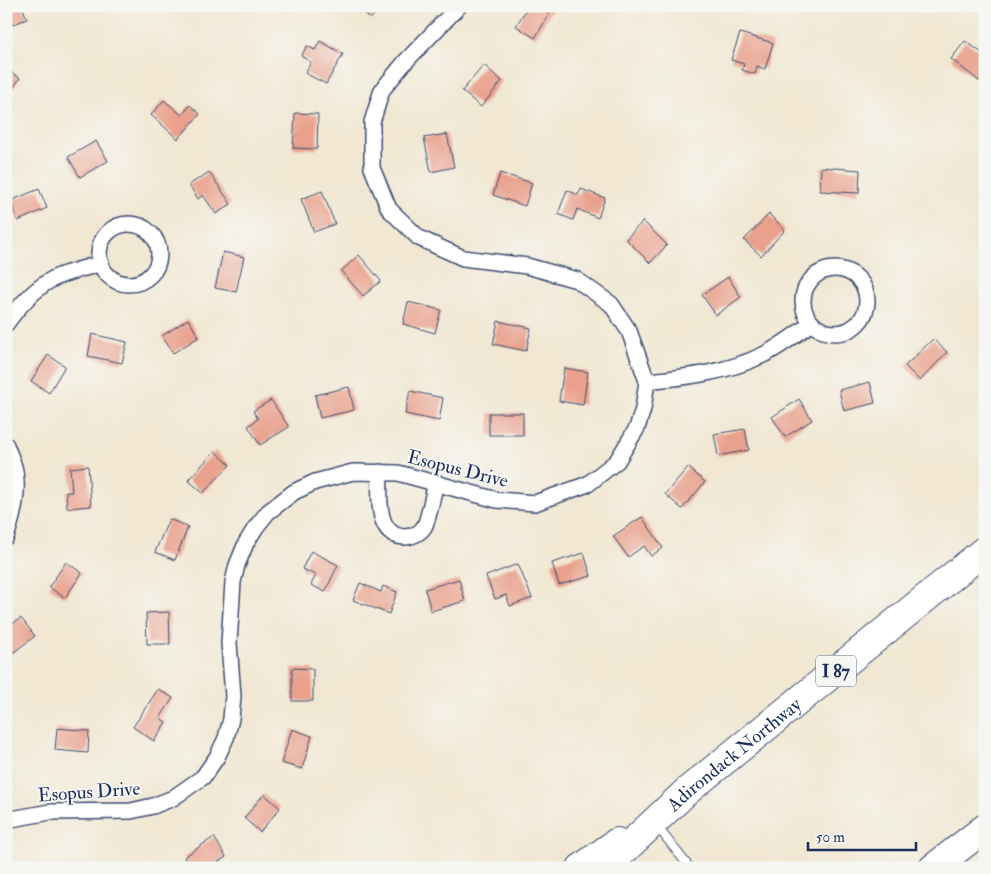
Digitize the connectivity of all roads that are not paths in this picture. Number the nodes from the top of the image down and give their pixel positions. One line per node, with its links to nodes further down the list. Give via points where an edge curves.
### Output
1 (459, 6): 5 (street, Esopus Drive, via 382,90 372,122 372,168 389,209 419,238 463,258 527,266 577,280 611,304 629,332)
2 (101, 263): 3 (street, via 42,285 18,307)
3 (6, 324)
4 (812, 324): 4 (street, via 802,301 811,279 832,268 848,271 860,280 867,304 856,325 833,333); 5 (street, via 765,355 734,367 694,376)
5 (647, 381): 8 (street, Esopus Drive, via 637,428 617,461 588,484 536,503 497,500)
6 (6, 445): 9 (street, via 15,471 16,489)
7 (380, 472): 8 (street, Esopus Drive, via 398,472); 8 (street, via 379,511 383,522 402,537 417,534 424,526); 12 (street, Esopus Drive, via 353,472 315,482 294,492 268,512 246,543 234,582 229,643 231,719 217,757 203,776 173,798 131,811 50,812)
8 (436, 482)
9 (6, 537)
10 (985, 550): 11 (highway, Adirondack Northway / I 87)
11 (687, 792): 13 (highway, Adirondack Northway / I 87); 15 (highway)
12 (6, 820)
13 (654, 824): 16 (highway, Adirondack Northway / I 87); 17 (lane)
14 (985, 828): 18 (highway)
15 (581, 868)
16 (605, 868)
17 (690, 868)
18 (933, 868)

